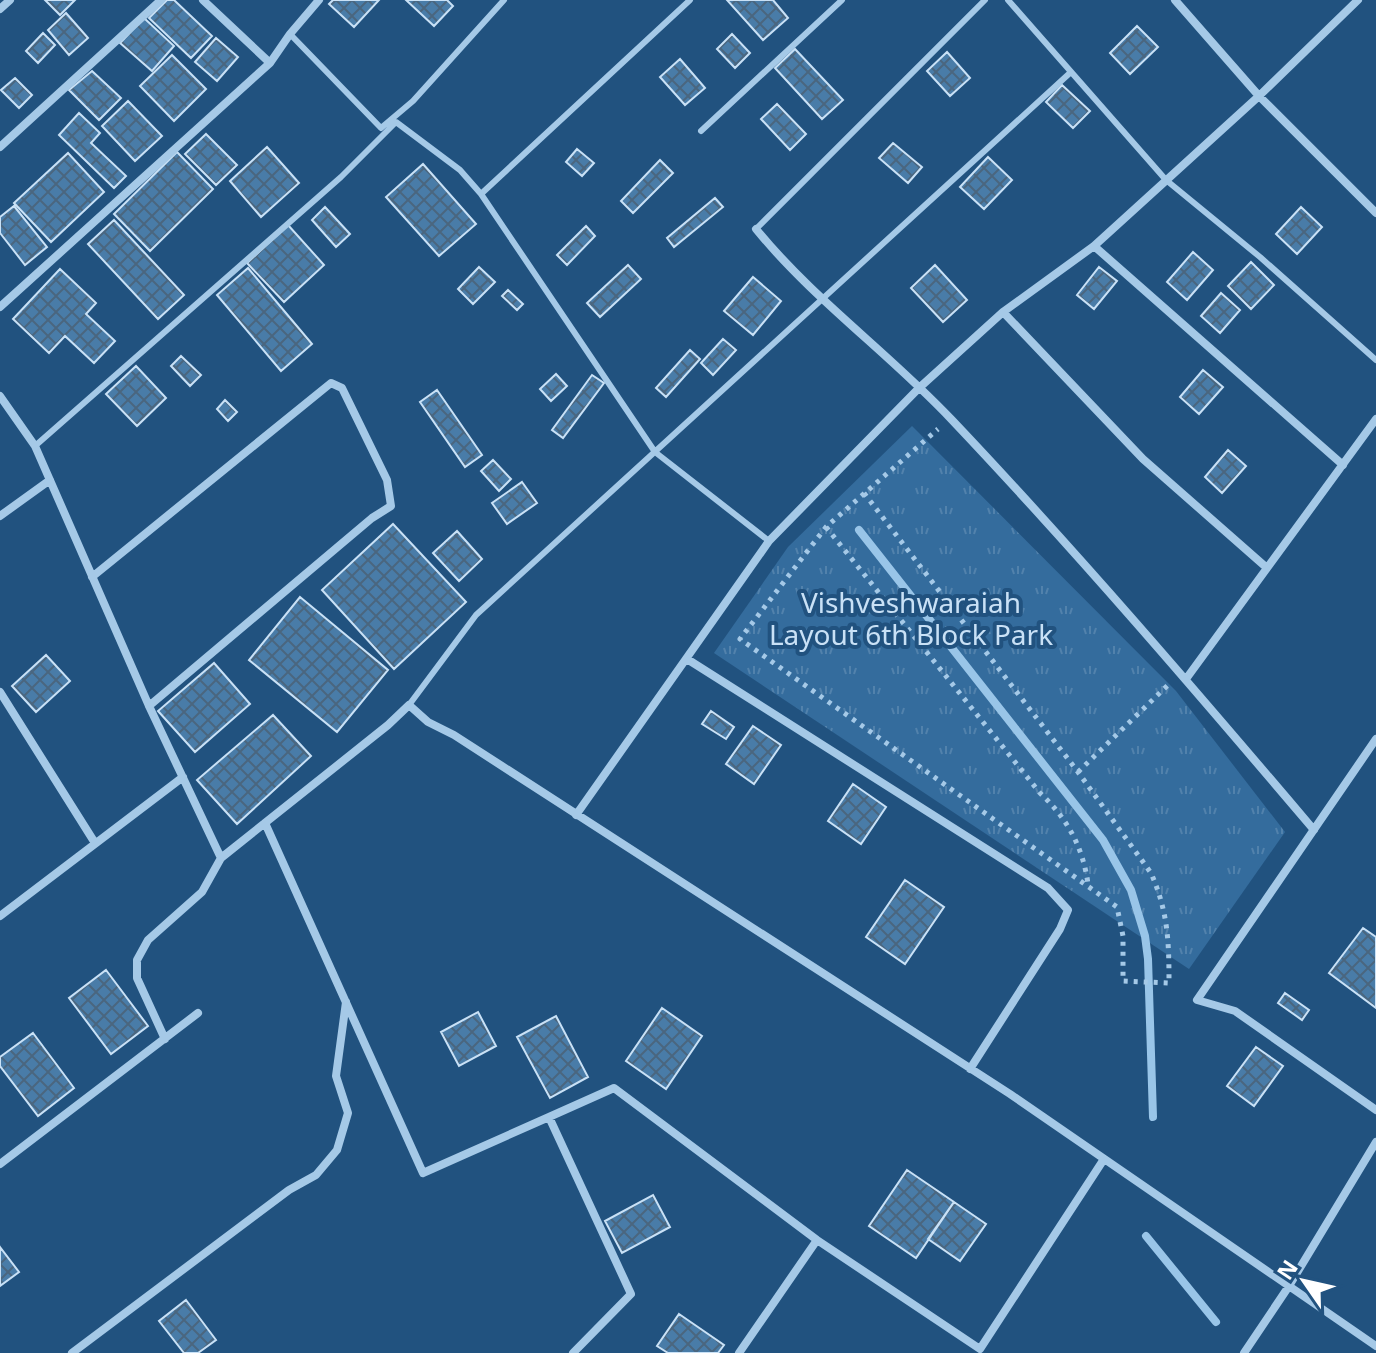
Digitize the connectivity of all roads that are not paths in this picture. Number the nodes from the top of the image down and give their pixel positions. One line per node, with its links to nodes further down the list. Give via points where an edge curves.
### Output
1 (10, 0): 12 (street)
2 (161, 0): 20 (street)
3 (203, 0): 14 (street)
4 (319, 0): 13 (street)
5 (504, 0): 18 (lane, via 413,101)
6 (690, 0): 22 (lane)
7 (842, 0): 19 (lane)
8 (985, 0): 24 (lane)
9 (1008, 0): 15 (lane)
10 (1175, 0): 16 (street)
11 (1358, 0): 16 (street)
12 (0, 9)
13 (290, 34): 14 (street); 18 (lane)
14 (270, 63): 27 (street)
15 (1071, 72): 21 (lane); 26 (lane)
16 (1259, 96): 21 (street); 23 (street)
17 (396, 122): 18 (lane); 22 (lane, via 460,170); 33 (lane, via 341,177)
18 (381, 128)
19 (701, 131)
20 (0, 147)
21 (1166, 180): 25 (street); 29 (lane)
22 (481, 194): 34 (lane)
23 (1376, 213)
24 (756, 229): 26 (street)
25 (1094, 246): 28 (street); 35 (street)
26 (820, 299): 30 (street); 34 (lane)
27 (0, 307)
28 (1003, 312): 30 (street); 39 (street, via 1143,459)
29 (1376, 360)
30 (919, 388): 38 (street); 42 (street)
31 (0, 396): 33 (street)
32 (1376, 419): 35 (street)
33 (35, 446): 36 (street)
34 (655, 452): 38 (lane); 44 (lane, via 476,615)
35 (1343, 465): 39 (street)
36 (50, 480): 37 (street); 40 (street)
37 (0, 516)
38 (769, 541): 41 (street)
39 (1267, 568): 42 (street)
40 (92, 577): 45 (street); 45 (street, via 331,383 342,388 387,480 391,506)
41 (687, 659): 48 (street); 57 (street, via 1048,888 1068,910)
42 (1183, 676): 50 (street)
43 (0, 692): 51 (street)
44 (409, 705): 48 (street); 49 (street)
45 (149, 706): 47 (street)
46 (1376, 739): 50 (street)
47 (183, 777): 51 (street); 52 (street)
48 (576, 815): 57 (street)
49 (265, 823): 52 (street); 54 (street)
50 (1314, 830): 58 (street, via 1197,1000 1235,1011)
51 (95, 843): 53 (street)
52 (221, 858): 56 (street, via 202,892 148,940 137,960 137,978)
53 (0, 916)
54 (346, 1002): 59 (street, via 423,1173); 67 (street, via 336,1076 348,1113 337,1150 316,1175)
55 (198, 1013): 56 (street)
56 (165, 1039): 62 (street)
57 (970, 1069): 61 (street)
58 (1376, 1110)
59 (549, 1117): 63 (street, via 614,1088); 68 (street, via 631,1294)
60 (1376, 1142): 64 (street)
61 (1104, 1159): 64 (street); 66 (street)
62 (0, 1164)
63 (817, 1240): 66 (street); 69 (street)
64 (1289, 1286): 65 (street); 70 (street)
65 (1376, 1346)
66 (979, 1351)
67 (72, 1353)
68 (573, 1353)
69 (739, 1353)
70 (1244, 1353)

